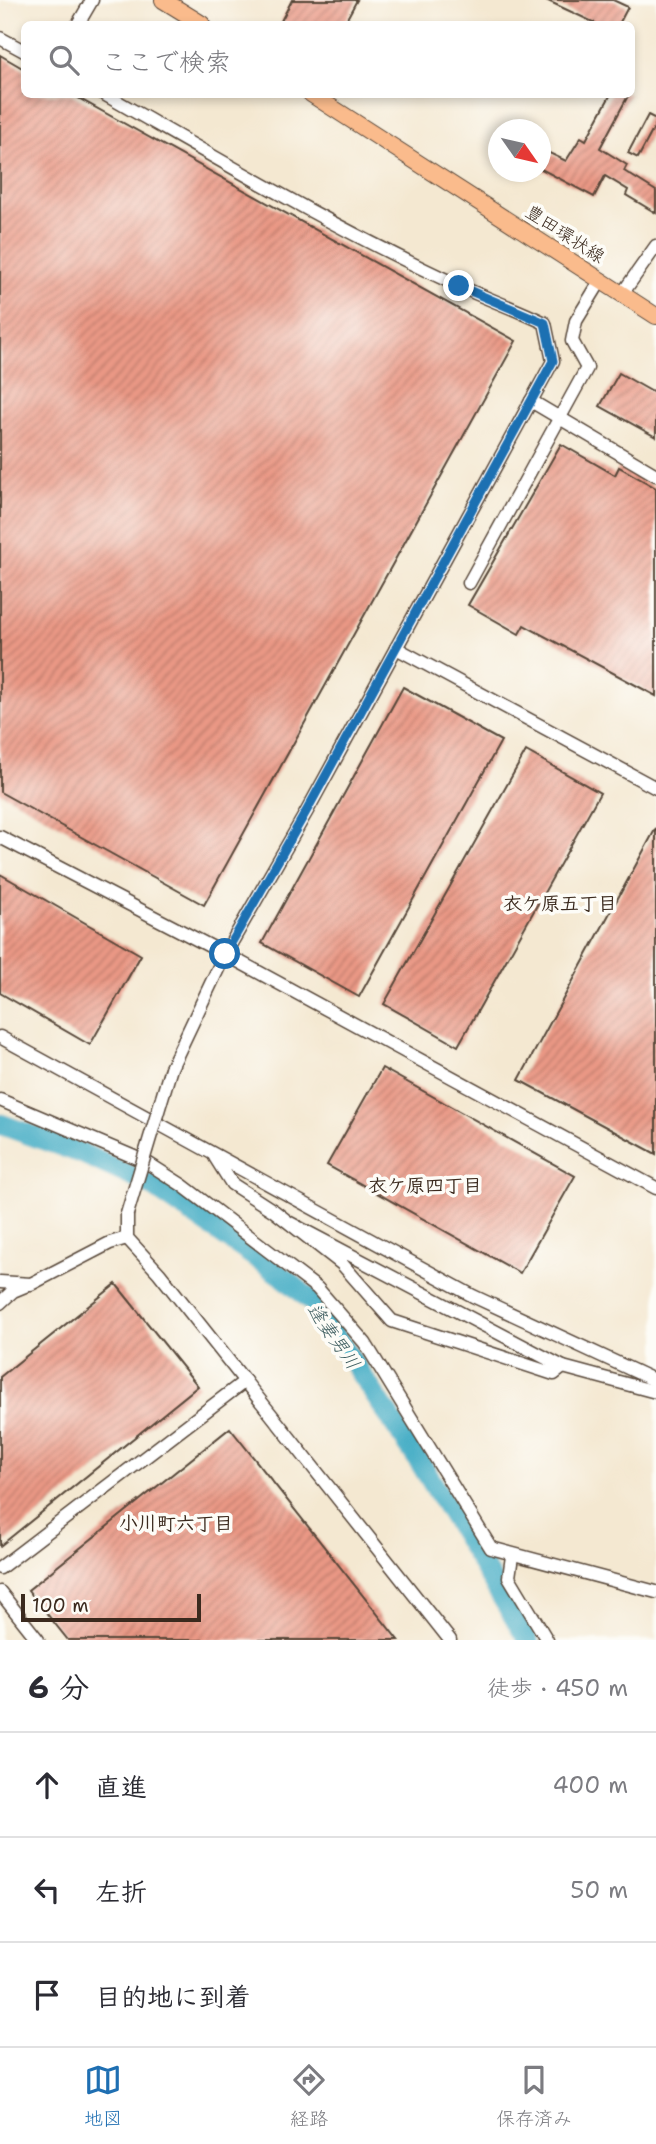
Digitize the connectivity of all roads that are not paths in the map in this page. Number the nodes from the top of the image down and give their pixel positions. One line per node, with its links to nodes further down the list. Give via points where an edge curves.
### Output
1 (92, 0): 3 (street)
2 (163, 0): 4 (main road)
3 (80, 21)
4 (197, 21)
5 (0, 38): 6 (street)
6 (21, 49)
7 (111, 98): 13 (street, via 260,183 459,286 545,323 553,361)
8 (317, 98): 10 (main road, 豊田環状線)
9 (656, 246): 11 (street)
10 (601, 280): 11 (main road, 豊田環状線); 14 (street, via 576,321 572,341 587,368)
11 (622, 294): 12 (main road, 豊田環状線)
12 (656, 316)
13 (531, 401): 14 (street); 17 (street)
14 (560, 420): 15 (street); 16 (street)
15 (656, 475)
16 (469, 583)
17 (396, 649): 18 (street); 20 (street)
18 (656, 788)
19 (0, 837): 20 (street)
20 (225, 954): 24 (street); 26 (street, bridge, via 171,1068 127,1214)
21 (0, 1037): 23 (street)
22 (0, 1100): 34 (street, via 146,1162 317,1288 365,1343 488,1546)
23 (215, 1157): 25 (street, via 232,1184); 32 (street, via 473,1296)
24 (656, 1188)
25 (288, 1222): 30 (street); 30 (street, via 342,1264 392,1321 554,1374)
26 (127, 1238): 28 (street); 31 (street)
27 (0, 1282): 28 (street)
28 (31, 1284): 29 (street)
29 (0, 1303)
30 (563, 1367): 33 (street)
31 (245, 1381): 35 (street); 38 (street)
32 (656, 1381)
33 (656, 1392)
34 (512, 1556): 37 (street); 40 (street, via 509,1577)
35 (0, 1568)
36 (0, 1592): 39 (street)
37 (656, 1592)
38 (444, 1638)
39 (38, 1640)
40 (547, 1640)

